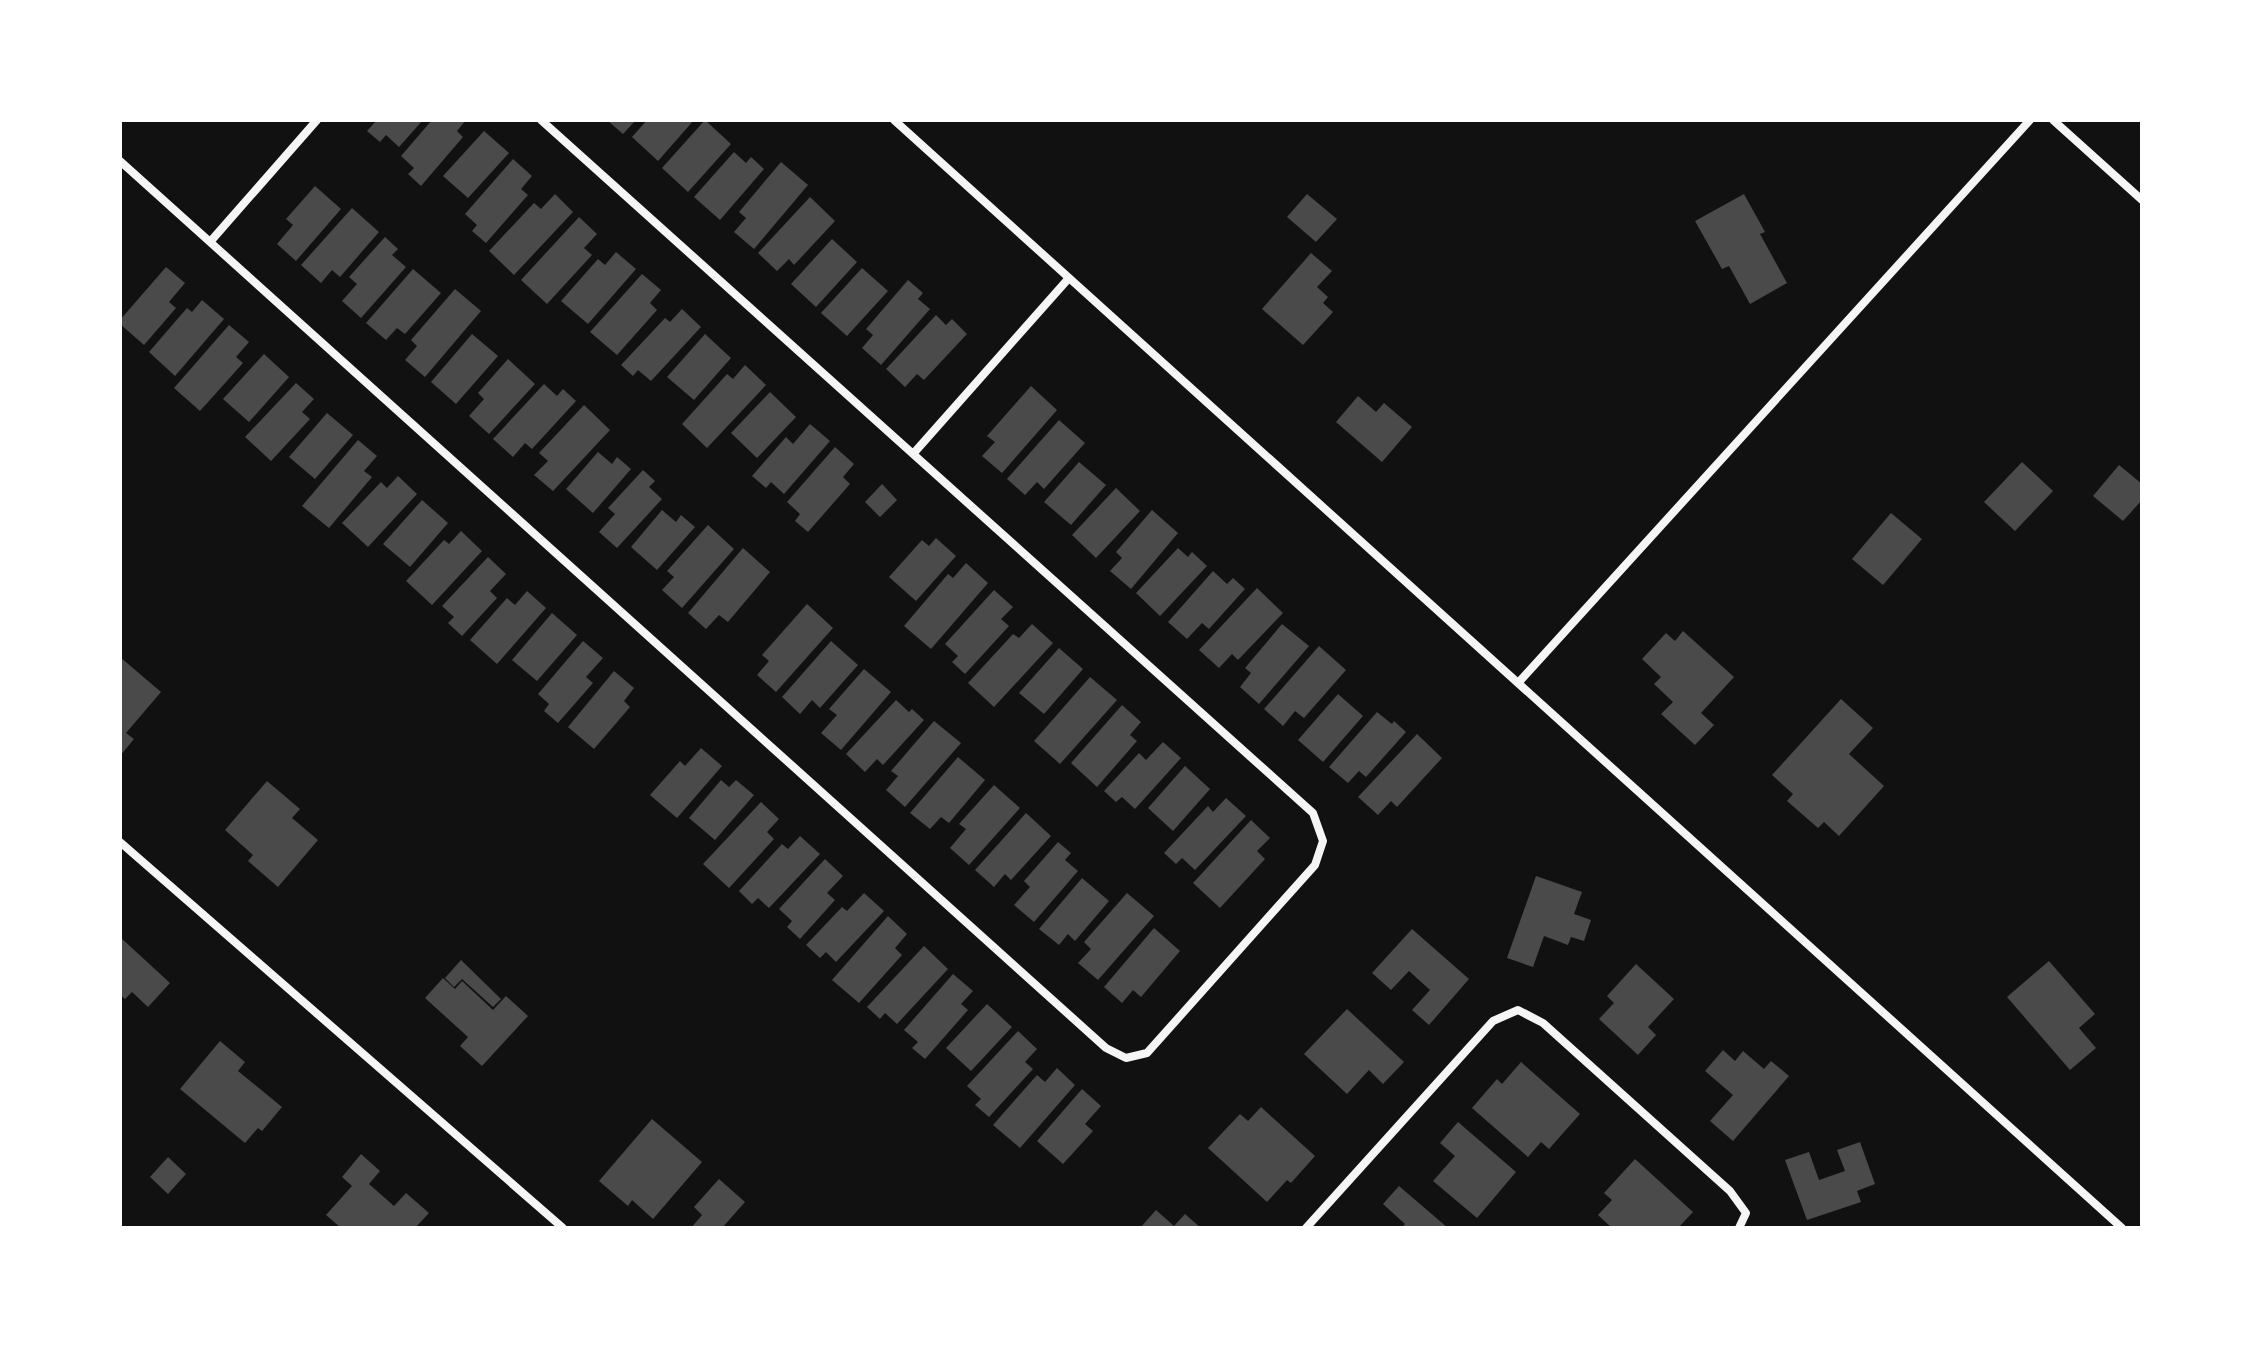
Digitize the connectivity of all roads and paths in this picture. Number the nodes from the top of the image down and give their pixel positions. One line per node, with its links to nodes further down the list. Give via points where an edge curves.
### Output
1 (317, 120): 8 (street)
2 (541, 120): 10 (street)
3 (894, 120): 9 (street)
4 (2030, 120): 11 (street)
5 (2053, 120): 7 (street)
6 (120, 161): 8 (street)
7 (2142, 200)
8 (210, 242): 10 (street, via 1106,1048 1126,1058 1147,1053 1315,865 1323,841 1313,813)
9 (1069, 278): 10 (street); 11 (street)
10 (913, 454)
11 (1519, 682): 16 (street)
12 (120, 842): 13 (street)
13 (563, 1228)
14 (1306, 1228): 15 (street, via 1493,1021 1518,1010 1543,1023 1730,1191 1746,1213)
15 (1739, 1228)
16 (2122, 1228)

